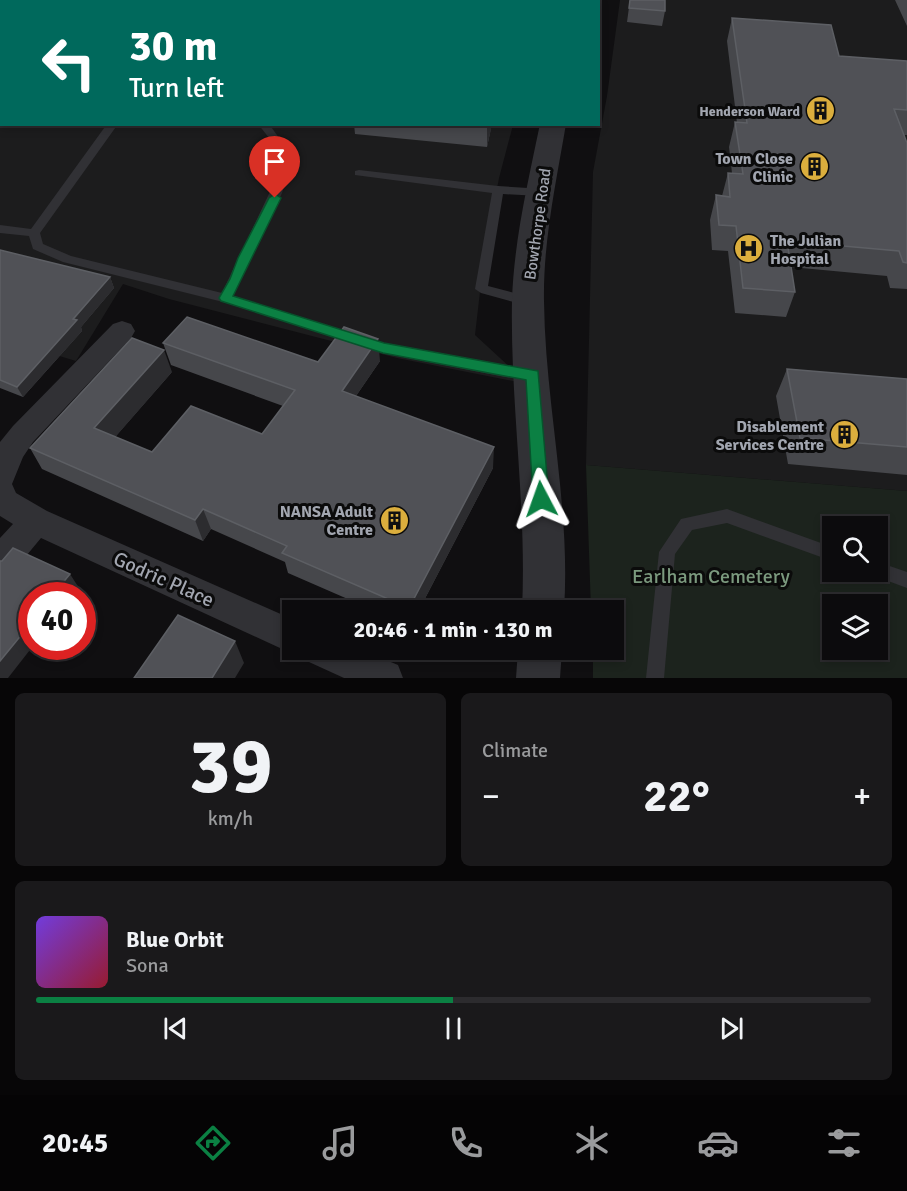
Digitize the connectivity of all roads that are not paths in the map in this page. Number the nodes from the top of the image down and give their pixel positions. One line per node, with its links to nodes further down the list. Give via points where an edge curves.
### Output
1 (111, 126): 8 (lane)
2 (264, 126): 9 (lane, via 278,140 286,161 275,198)
3 (553, 126): 6 (street, Bowthorpe Road)
4 (359, 173): 5 (lane)
5 (498, 190): 6 (lane); 10 (lane, via 482,289)
6 (540, 192): 10 (street, Bowthorpe Road)
7 (0, 229): 8 (lane)
8 (34, 233): 9 (lane, via 37,246 67,259)
9 (225, 298): 12 (lane, via 383,348)
10 (528, 301): 12 (street, Bowthorpe Road)
11 (122, 331): 13 (street, via 23,434)
12 (532, 375): 20 (street, Bowthorpe Road, via 546,564)
13 (0, 477)
14 (0, 490): 15 (street, Godric Place, via 3,501)
15 (36, 521): 17 (street); 21 (street, Godric Place)
16 (822, 550): 26 (lane, via 727,516 687,524 667,552)
17 (0, 562)
18 (888, 573): 19 (lane)
19 (907, 580)
20 (544, 600)
21 (282, 632)
22 (344, 660): 24 (street)
23 (539, 660): 25 (street)
24 (385, 678)
25 (538, 678)
26 (655, 678)

